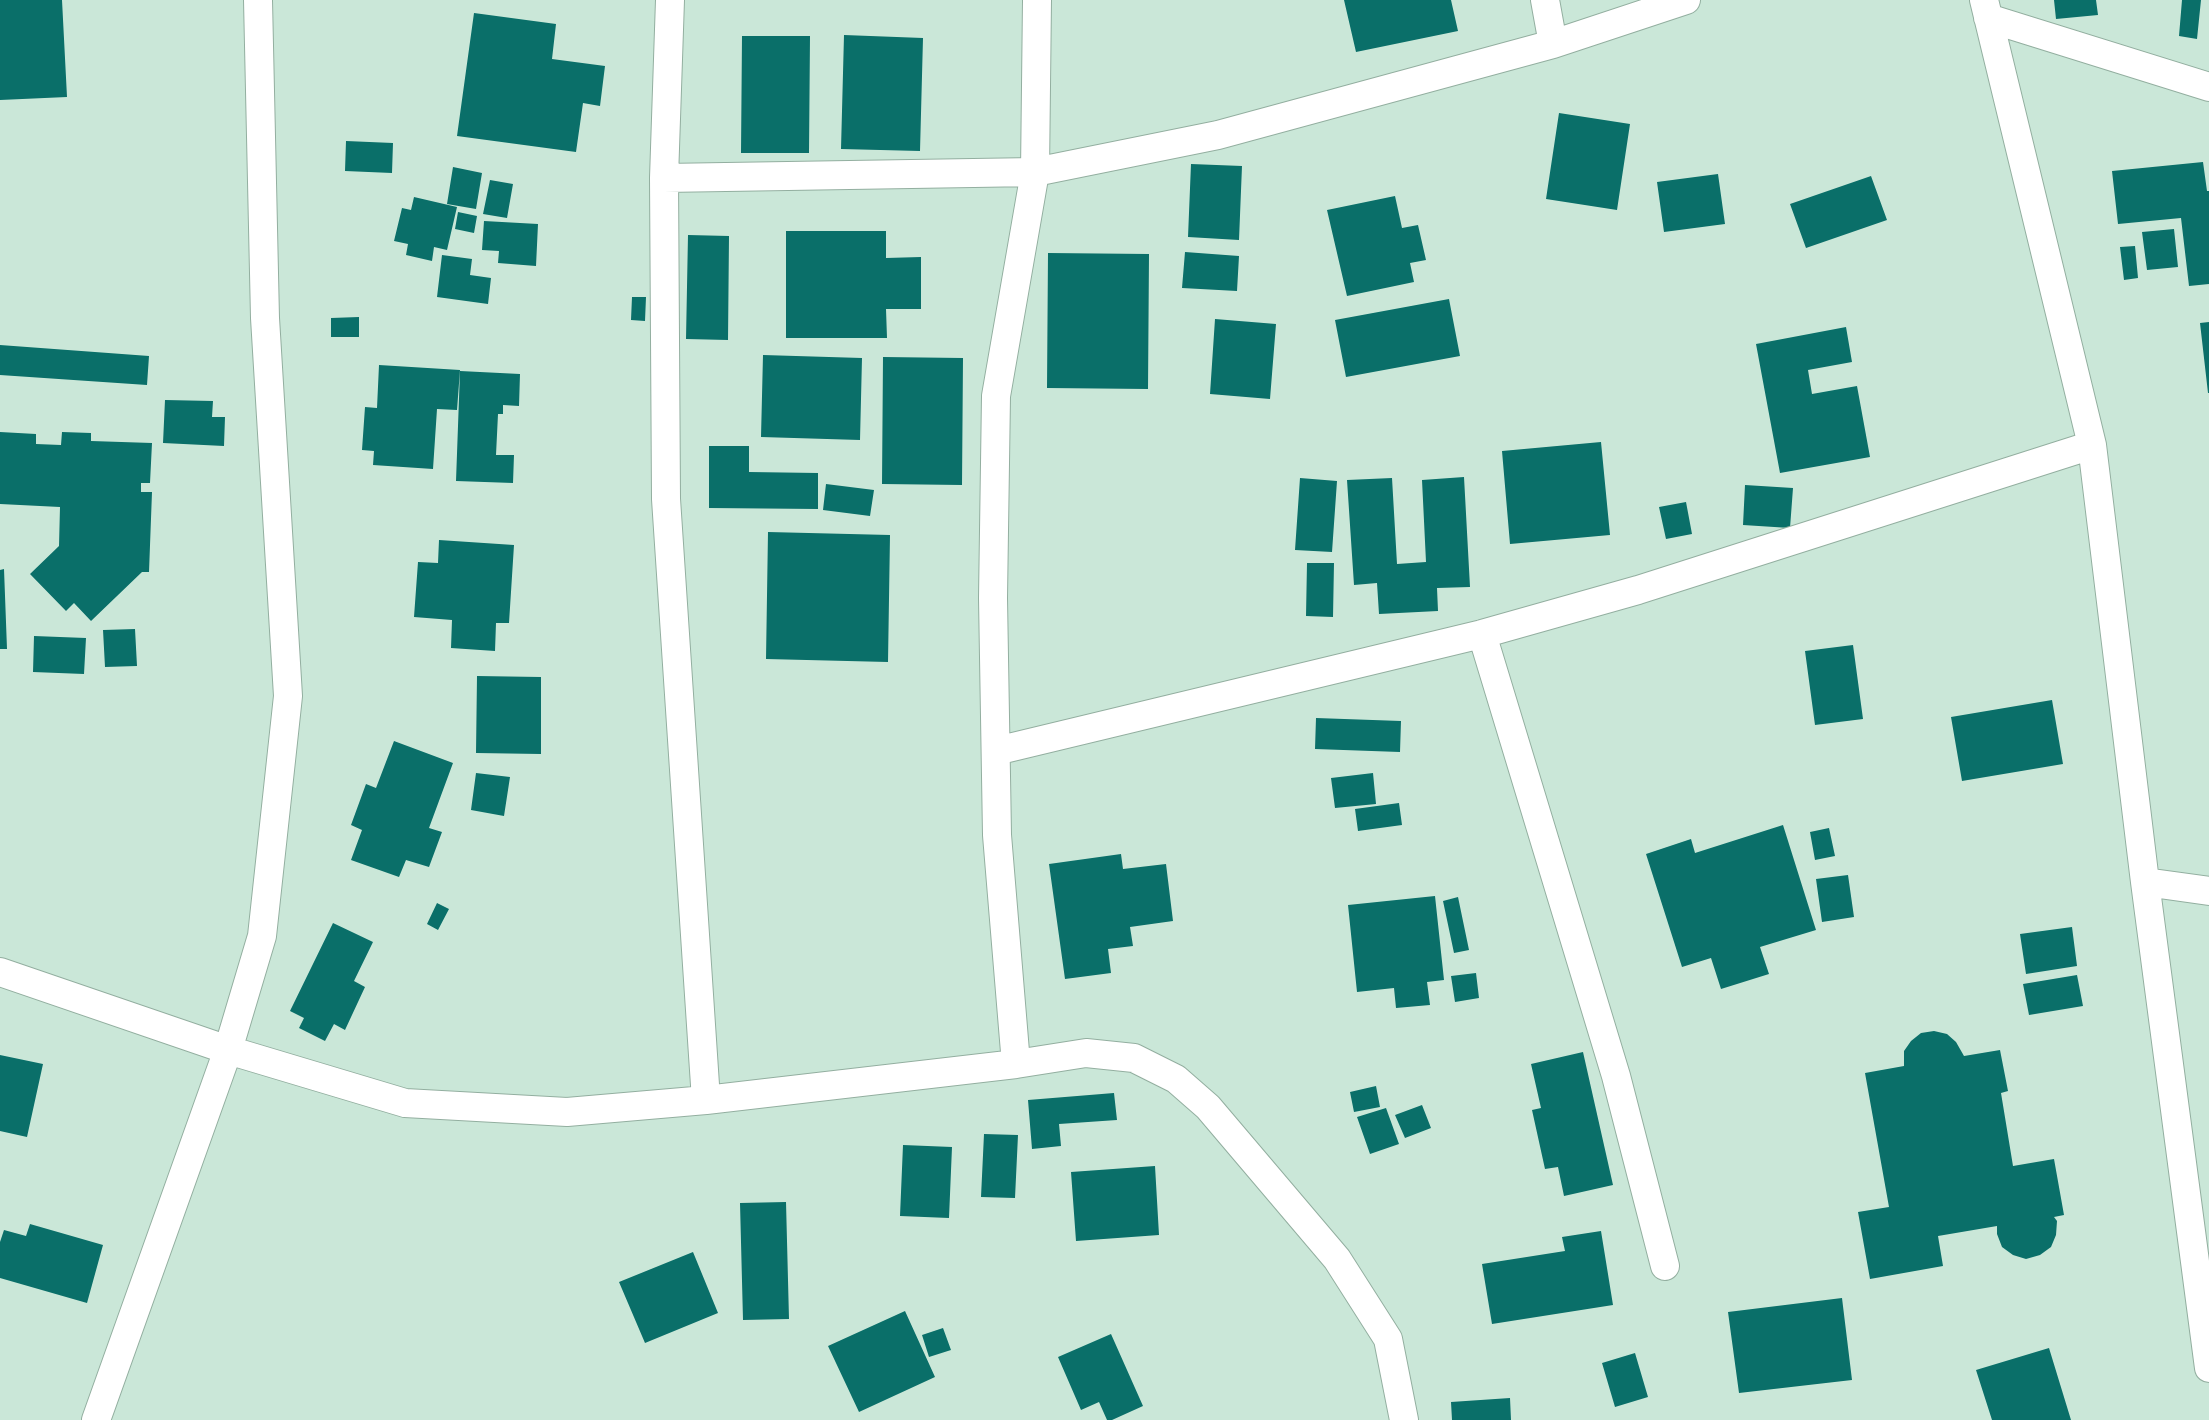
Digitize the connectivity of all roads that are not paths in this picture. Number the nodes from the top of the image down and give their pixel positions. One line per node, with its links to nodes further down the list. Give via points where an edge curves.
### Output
1 (258, 0): 17 (street, via 265,318 288,696 262,936)
2 (670, 0): 10 (street)
3 (1037, 0): 9 (street)
4 (1545, 0): 7 (street)
5 (1686, 0): 7 (street)
6 (1986, 9): 8 (street); 11 (street)
7 (1553, 44): 9 (street, via 1218,135)
8 (2209, 87)
9 (1035, 172): 10 (street); 13 (street, via 996,396 993,598)
10 (664, 178): 19 (street, via 666,499)
11 (2092, 445): 12 (street, via 1638,590); 14 (street)
12 (1482, 634): 13 (street); 20 (street, via 1616,1076)
13 (996, 751): 18 (street, via 997,835)
14 (2145, 882): 15 (street); 21 (street)
15 (2209, 891)
16 (0, 972): 17 (street)
17 (228, 1050): 19 (street, via 405,1103 567,1112); 22 (street)
18 (1016, 1064): 19 (street); 23 (street, via 1086,1053 1134,1058 1176,1079 1208,1107 1337,1259 1388,1339)
19 (706, 1100)
20 (1665, 1266)
21 (2209, 1368)
22 (96, 1420)
23 (1404, 1420)

